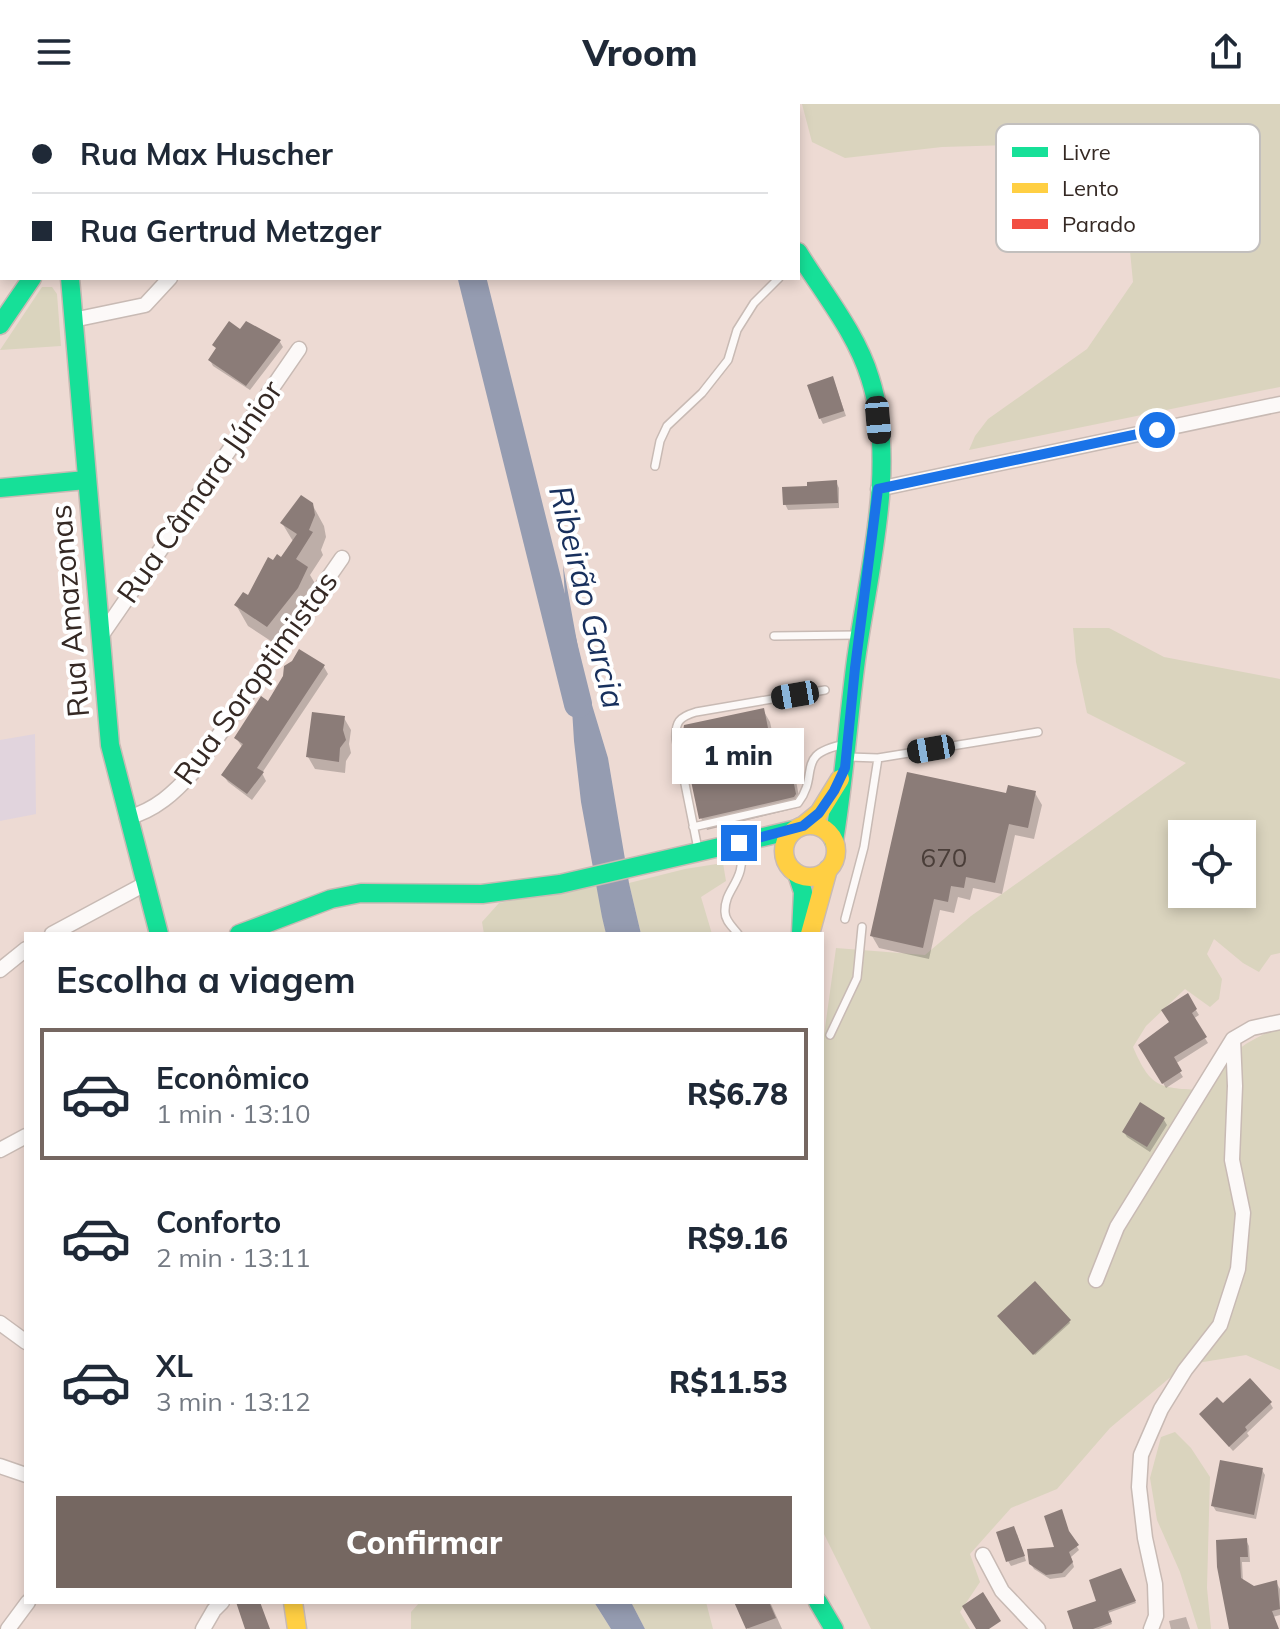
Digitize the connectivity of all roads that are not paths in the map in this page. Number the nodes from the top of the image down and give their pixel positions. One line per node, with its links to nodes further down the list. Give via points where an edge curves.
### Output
1 (800, 260): 13 (main road, via 868,372 880,443)
2 (31, 280): 7 (main road)
3 (70, 280): 6 (main road, Rua Amazonas)
4 (168, 280): 6 (street, via 145,305)
5 (777, 280): 10 (lane, via 737,330 728,360 667,426)
6 (73, 320): 11 (main road, Rua Amazonas)
7 (0, 325)
8 (299, 349): 16 (street, Rua Câmara Júnior)
9 (1280, 404): 13 (street)
10 (655, 466)
11 (86, 480): 12 (main road); 16 (main road, Rua Amazonas)
12 (0, 488)
13 (878, 489): 15 (main road)
14 (342, 558): 22 (street, Rua Soroptimistas, via 194,771 157,806)
15 (860, 635): 17 (lane); 20 (main road)
16 (101, 636): 22 (main road, Rua Amazonas, via 110,745)
17 (774, 636)
18 (825, 690): 23 (lane, via 696,712 678,720 676,739)
19 (1038, 732): 21 (lane)
20 (847, 756): 21 (lane); 23 (lane, via 826,748 817,753 798,803); 24 (main road, via 834,791 819,813); 25 (main road)
21 (878, 758): 31 (lane, via 864,847)
22 (127, 818): 30 (main road, Rua Amazonas)
23 (693, 827): 27 (lane)
24 (798, 828): 25 (main road, via 818,826); 26 (main road); 28 (main road, via 784,850)
25 (834, 841): 29 (main road, via 836,851)
26 (742, 843): 27 (main road); 28 (main road, via 775,854); 36 (lane, via 743,862 725,913)
27 (699, 853): 35 (main road, via 560,884 482,894 361,893)
28 (792, 868): 29 (main road, via 813,877); 37 (main road, via 803,892)
29 (828, 869): 38 (main road)
30 (145, 884): 33 (street); 34 (main road, Rua Amazonas)
31 (845, 919)
32 (862, 927): 42 (lane, via 857,978)
33 (56, 932)
34 (158, 932)
35 (244, 932)
36 (736, 932)
37 (801, 932)
38 (811, 932)
39 (24, 951): 40 (street)
40 (0, 970)
41 (1280, 1022): 43 (street)
42 (830, 1035)
43 (1233, 1039): 46 (street, via 1117,1227); 61 (street, via 1232,1160 1243,1213 1238,1269 1220,1325 1161,1409 1141,1455 1143,1526 1155,1584)
44 (24, 1137): 45 (street)
45 (0, 1150)
46 (1096, 1280)
47 (0, 1323): 48 (street)
48 (24, 1341)
49 (0, 1466): 50 (street)
50 (24, 1474)
51 (983, 1555): 60 (street, via 1002,1591)
52 (27, 1604): 56 (street)
53 (220, 1604): 57 (street)
54 (293, 1604): 58 (main road)
55 (819, 1604): 59 (main road)
56 (8, 1629)
57 (203, 1629)
58 (297, 1629)
59 (834, 1629)
60 (1038, 1629)
61 (1151, 1629)

